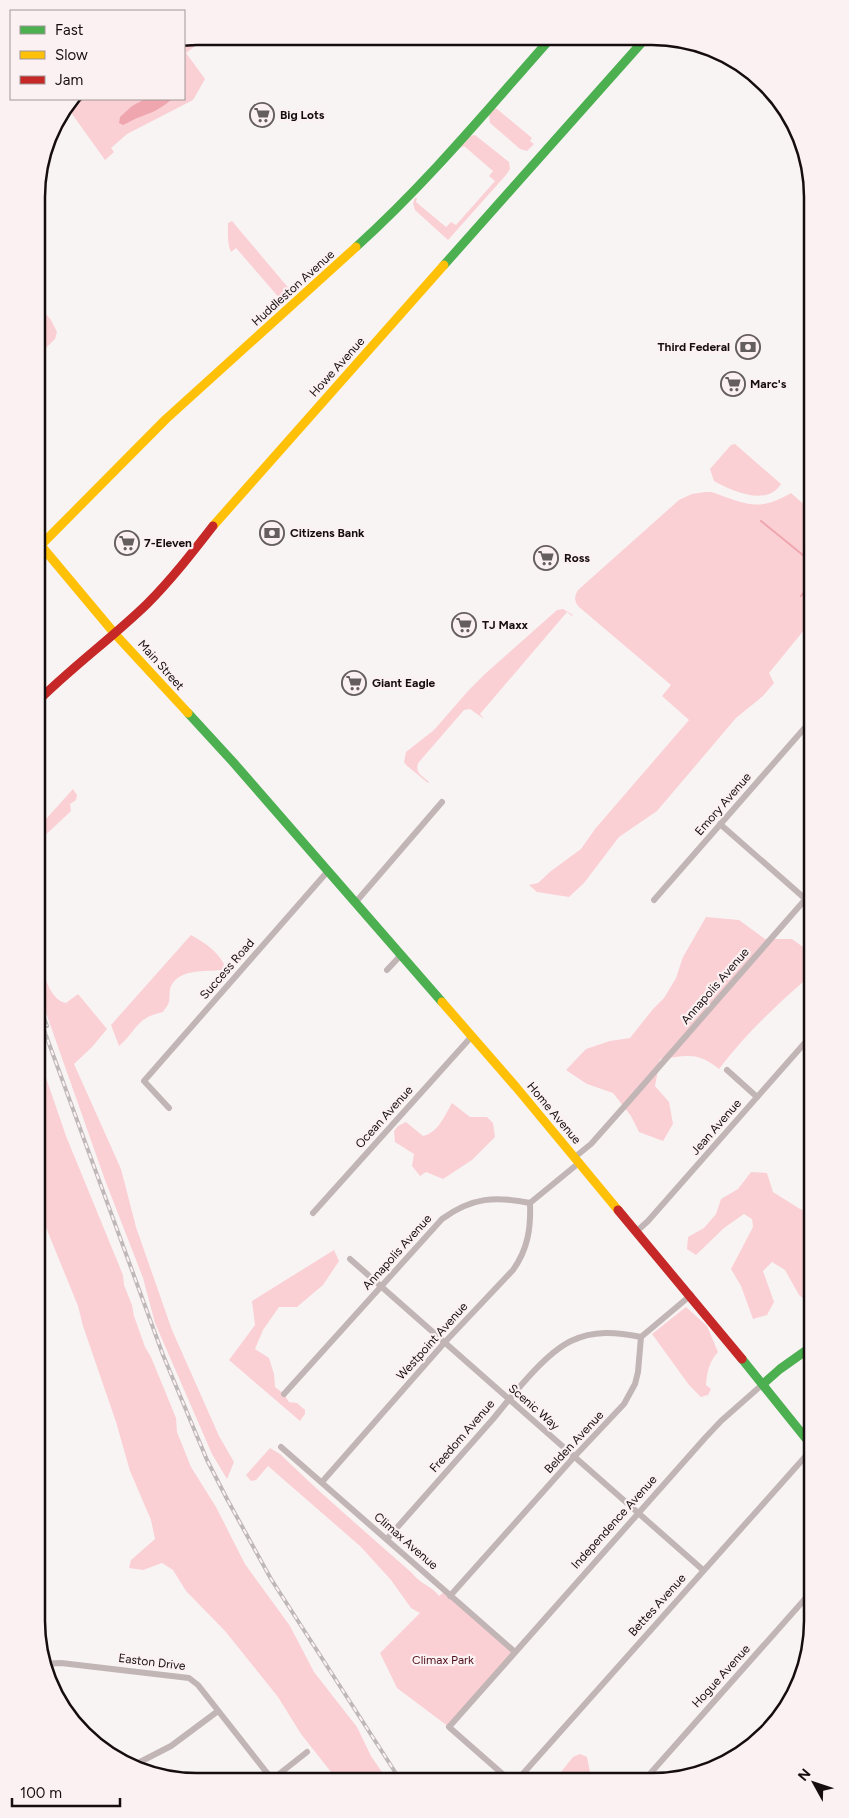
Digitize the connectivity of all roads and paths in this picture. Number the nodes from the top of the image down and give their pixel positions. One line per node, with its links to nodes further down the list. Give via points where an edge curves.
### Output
1 (545, 45): 3 (street, Huddleston Avenue, via 395,212 166,419)
2 (640, 45): 5 (street, Howe Avenue, via 221,516 164,586)
3 (45, 537)
4 (45, 550): 5 (street, Main Street)
5 (116, 634): 6 (street, Howe Avenue); 9 (street, Main Street)
6 (45, 694)
7 (804, 729): 10 (street, Emory Avenue)
8 (442, 802): 14 (street)
9 (269, 804): 11 (street, Home Avenue)
10 (720, 824): 12 (street); 13 (street, Emory Avenue)
11 (328, 871): 14 (street, Home Avenue); 22 (street, Success Road, via 144,1081)
12 (804, 896)
13 (654, 900)
14 (355, 903): 16 (street, Home Avenue)
15 (804, 904): 23 (street, Annapolis Avenue)
16 (401, 955): 17 (street); 18 (street, Home Avenue)
17 (388, 970)
18 (472, 1036): 23 (street, Home Avenue); 25 (street, Ocean Avenue)
19 (804, 1044): 21 (street, Jean Avenue)
20 (727, 1070): 21 (street)
21 (757, 1097): 26 (street, Jean Avenue)
22 (169, 1108)
23 (577, 1160): 24 (street, Annapolis Avenue); 26 (street, Home Avenue)
24 (530, 1203): 28 (street, Annapolis Avenue, via 502,1198 459,1208 434,1226); 31 (street, Westpoint Avenue, via 529,1233 518,1262 505,1280)
25 (313, 1213)
26 (637, 1231): 29 (street, Home Avenue)
27 (350, 1259): 28 (street, Scenic Way)
28 (381, 1286): 31 (street, Scenic Way); 34 (street, Annapolis Avenue)
29 (691, 1295): 30 (street); 33 (street, Home Avenue)
30 (641, 1337): 35 (street, Freedom Avenue, via 607,1332 571,1341 552,1354); 38 (street, Belden Avenue, via 638,1372 630,1394)
31 (445, 1342): 35 (street, Scenic Way); 40 (street, Westpoint Avenue)
32 (804, 1352): 33 (street, Independence Avenue)
33 (763, 1384): 36 (street, Home Avenue); 41 (street, Independence Avenue, via 721,1421)
34 (284, 1394)
35 (508, 1399): 38 (street, Scenic Way); 42 (street, Freedom Avenue)
36 (804, 1436)
37 (281, 1447): 40 (street, Climax Avenue)
38 (574, 1457): 41 (street, Scenic Way); 44 (street, Belden Avenue)
39 (804, 1457): 43 (street, Bettes Avenue)
40 (322, 1482): 42 (street, Climax Avenue)
41 (638, 1513): 43 (street, Scenic Way); 46 (street, Independence Avenue)
42 (387, 1538): 44 (street, Climax Avenue)
43 (703, 1570): 54 (street, Bettes Avenue)
44 (450, 1596): 46 (street, Climax Avenue)
45 (804, 1600): 55 (street, Hogue Avenue)
46 (515, 1652): 53 (street, Independence Avenue, via 449,1727)
47 (51, 1664): 48 (street, Easton Drive, via 183,1676 194,1681)
48 (218, 1711): 50 (street, via 171,1746); 51 (street, Easton Drive)
49 (307, 1752): 52 (street)
50 (141, 1762)
51 (268, 1773)
52 (279, 1773)
53 (501, 1773)
54 (524, 1773)
55 (651, 1773)

